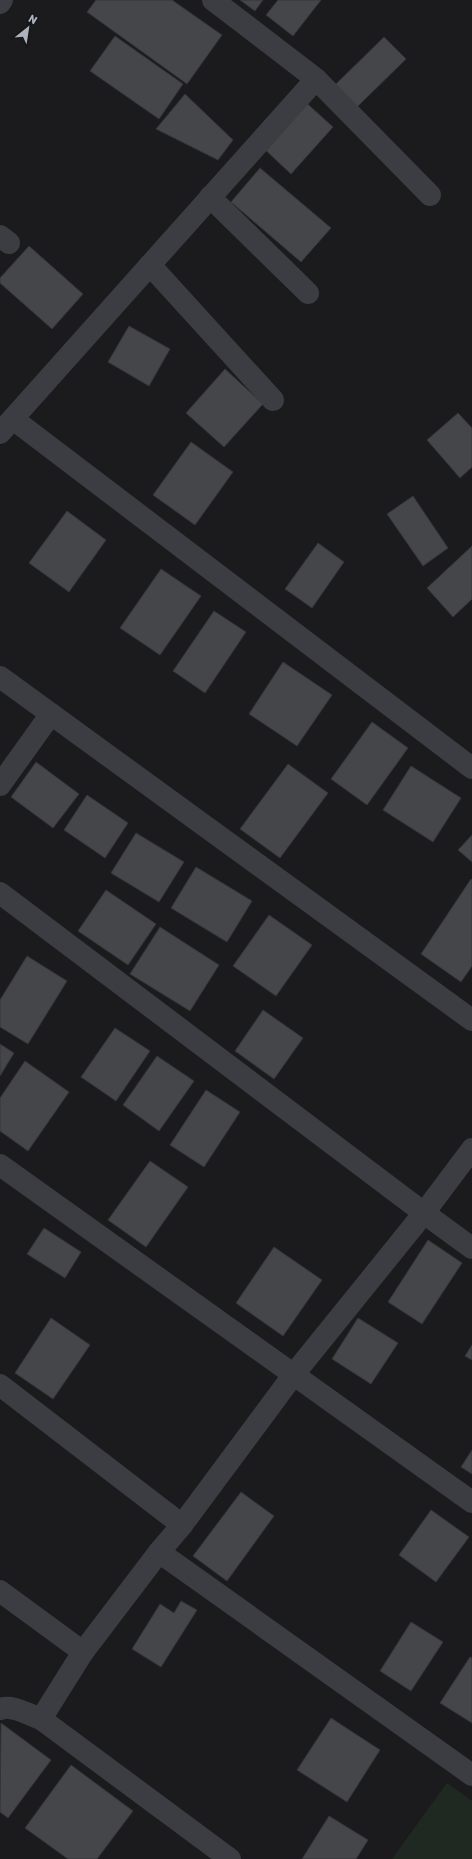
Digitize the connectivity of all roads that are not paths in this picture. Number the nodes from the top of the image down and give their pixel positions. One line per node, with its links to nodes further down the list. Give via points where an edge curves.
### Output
1 (2, 0): 3 (street)
2 (213, 0): 4 (street)
3 (0, 3)
4 (316, 78): 5 (street); 6 (street)
5 (430, 195)
6 (210, 197): 7 (street); 8 (street)
7 (150, 265): 9 (street); 10 (street)
8 (308, 293)
9 (273, 400)
10 (6, 426): 13 (street)
11 (0, 677): 12 (street)
12 (51, 714): 14 (street); 16 (street)
13 (472, 768)
14 (0, 785)
15 (0, 893): 19 (street)
16 (472, 1020)
17 (472, 1148): 19 (street)
18 (0, 1165): 21 (street)
19 (424, 1213): 20 (street); 21 (street)
20 (472, 1248)
21 (294, 1374): 23 (street); 24 (street)
22 (0, 1385): 24 (street)
23 (472, 1502)
24 (182, 1525): 25 (street)
25 (159, 1552): 27 (street); 30 (street)
26 (0, 1591): 27 (street)
27 (83, 1652): 29 (street)
28 (0, 1709): 29 (street, via 12,1708)
29 (41, 1719): 31 (street)
30 (472, 1775)
31 (223, 1857)

